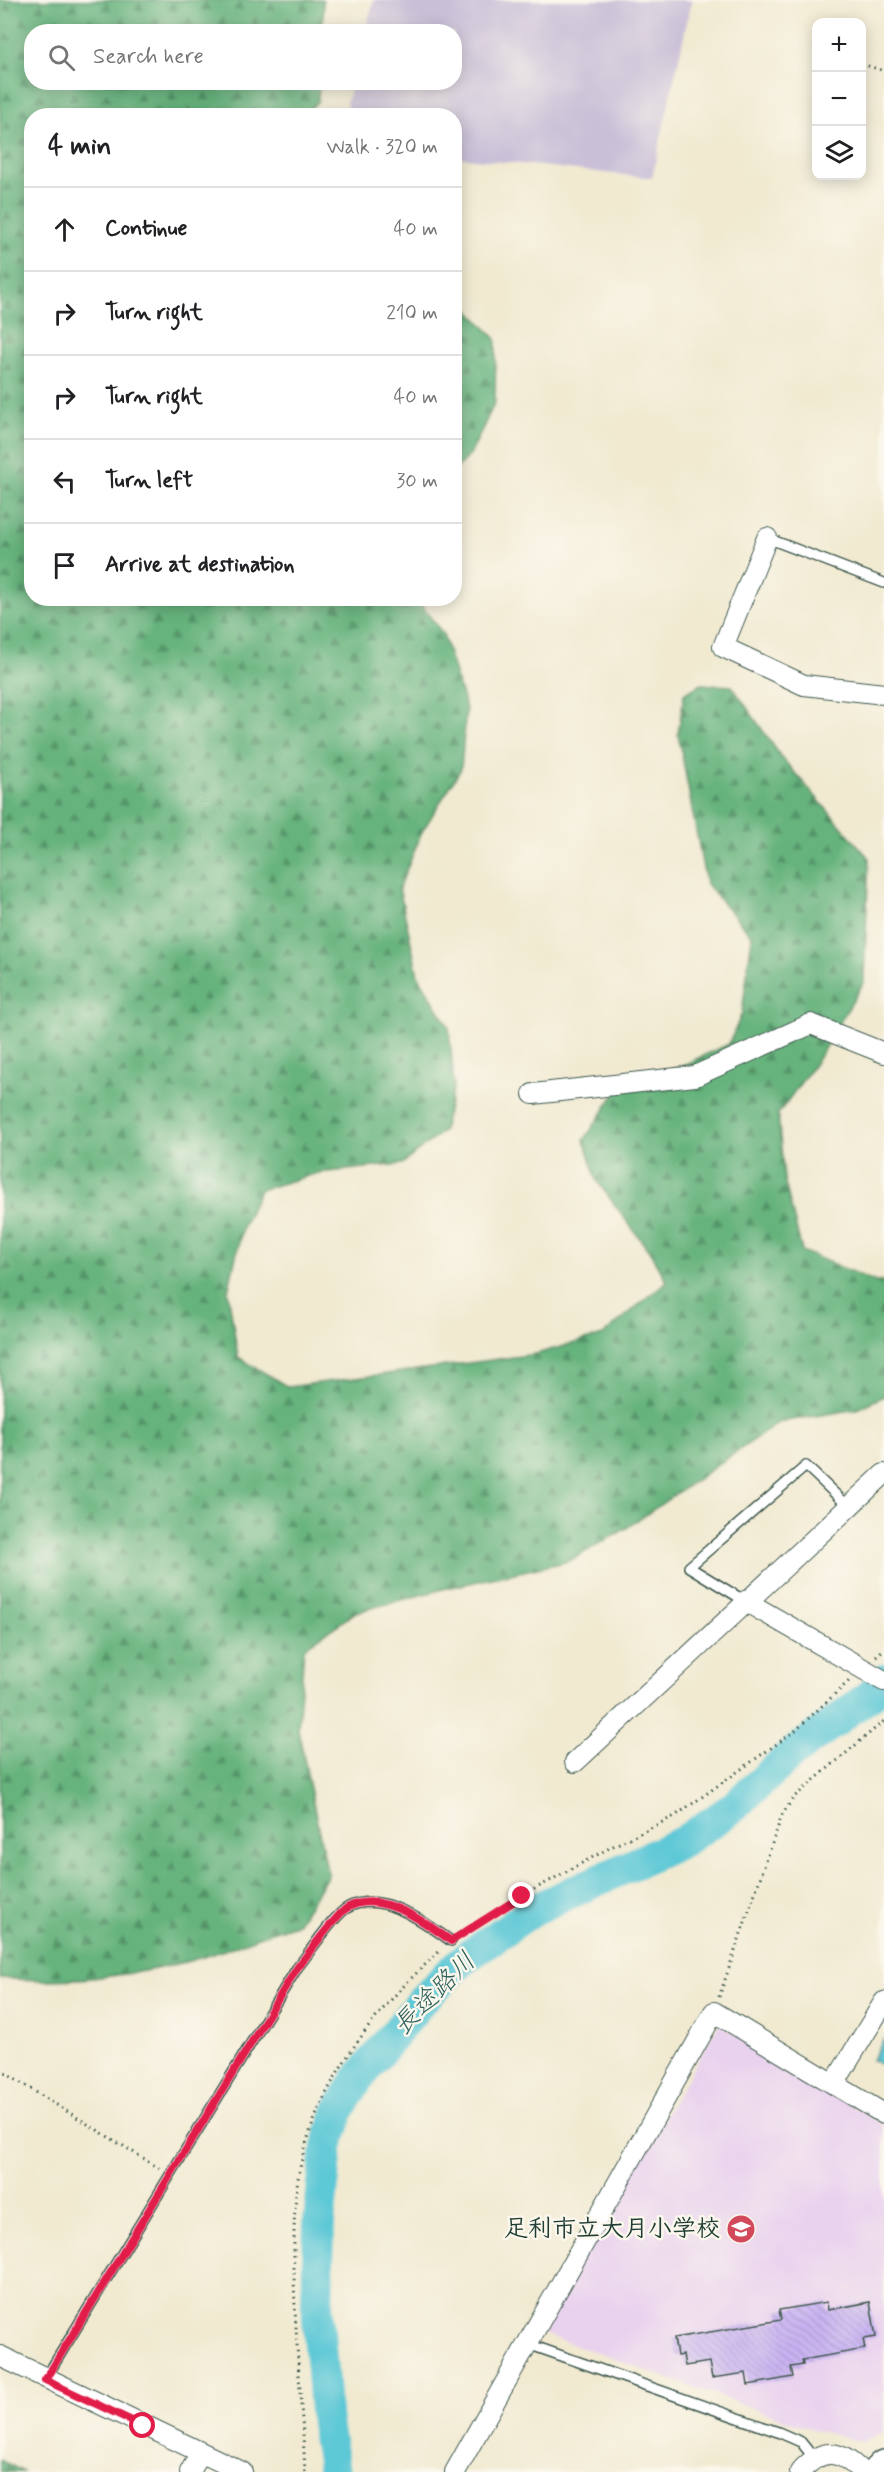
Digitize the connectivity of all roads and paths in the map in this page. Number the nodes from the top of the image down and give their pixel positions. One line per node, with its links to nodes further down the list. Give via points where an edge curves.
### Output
1 (866, 66): 2 (path)
2 (884, 71)
3 (767, 538): 4 (lane); 5 (street, via 723,647 804,685)
4 (884, 583)
5 (884, 694)
6 (884, 1053): 7 (street, via 811,1024 695,1076)
7 (533, 1094)
8 (884, 1474): 9 (street)
9 (848, 1506): 10 (street); 10 (lane, via 806,1466 689,1567)
10 (745, 1601): 12 (street); 15 (street)
11 (884, 1649): 12 (path)
12 (863, 1669): 13 (street); 16 (path, via 795,1731 675,1816 522,1896)
13 (884, 1682)
14 (884, 1721): 18 (path, via 794,1797 782,1815)
15 (575, 1762)
16 (451, 1941): 22 (lane, via 410,1912 366,1902 346,1908 297,1968); 31 (path, via 390,2001 346,2058 306,2144 299,2174 294,2235)
17 (884, 2002): 20 (street)
18 (714, 2012): 20 (street); 23 (street)
19 (0, 2070): 22 (path)
20 (834, 2084): 21 (street)
21 (884, 2114)
22 (170, 2175): 25 (lane)
23 (528, 2344): 27 (lane, via 778,2432 801,2442); 32 (street)
24 (0, 2356): 25 (street)
25 (45, 2380): 26 (street)
26 (200, 2454): 29 (street); 30 (street)
27 (813, 2457): 33 (street); 34 (street, via 831,2454 849,2459)
28 (884, 2467): 35 (highway)
29 (190, 2472)
30 (242, 2472)
31 (305, 2472)
32 (455, 2472)
33 (800, 2472)
34 (862, 2472)
35 (879, 2472)

